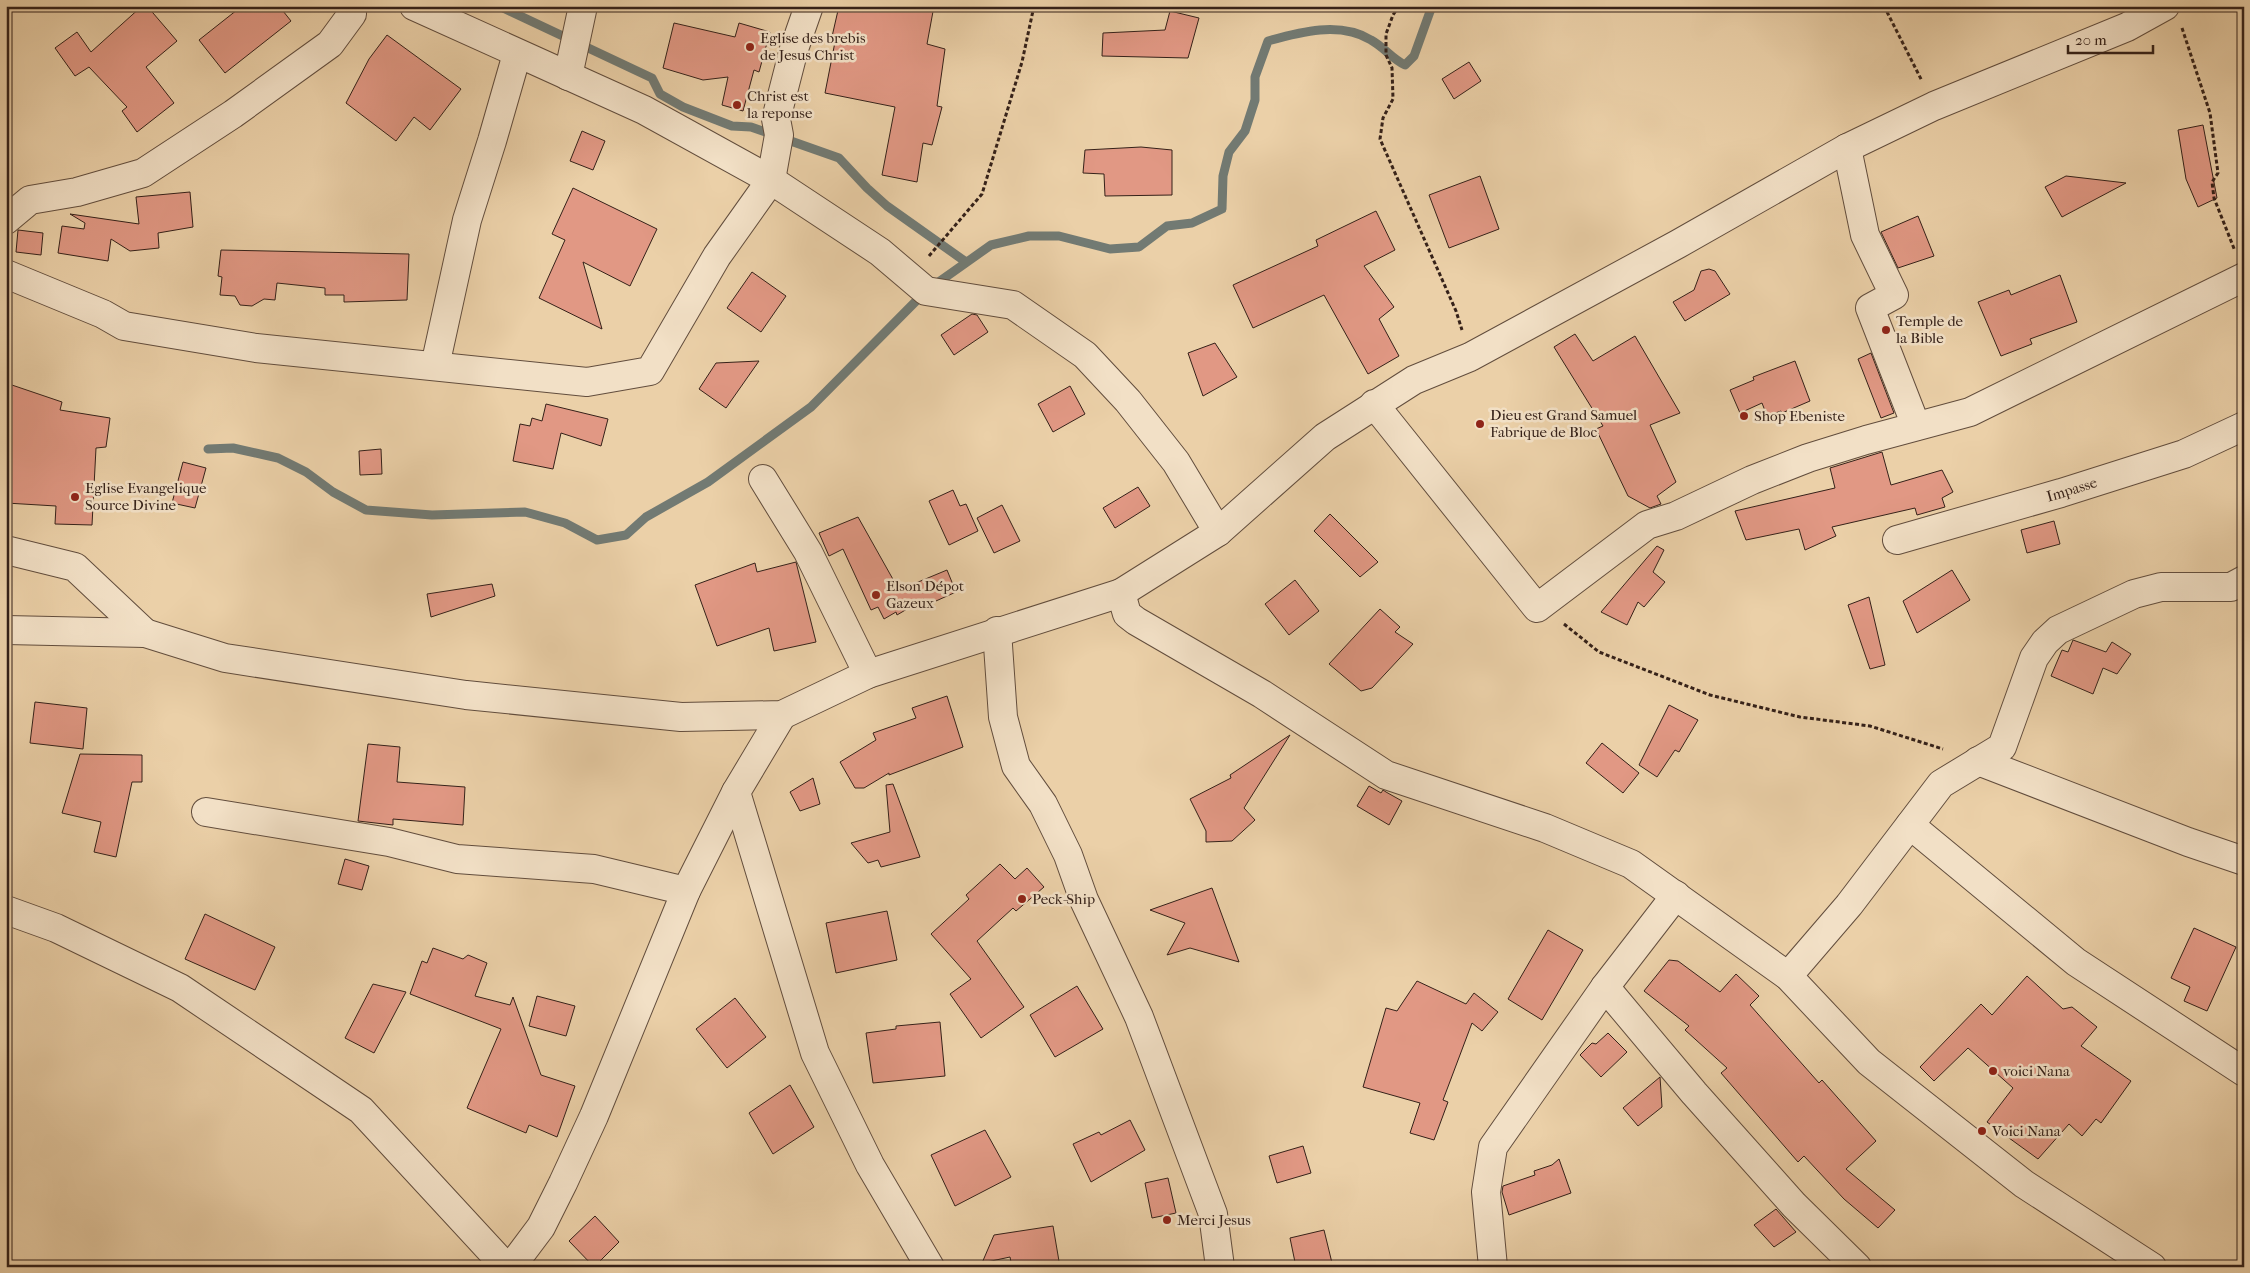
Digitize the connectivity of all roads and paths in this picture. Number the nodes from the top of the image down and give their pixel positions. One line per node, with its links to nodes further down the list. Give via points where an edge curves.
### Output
1 (414, 6): 9 (street)
2 (583, 6): 10 (street)
3 (809, 6): 13 (street, via 776,119 779,135)
4 (1034, 6): 17 (path, via 1022,62 982,194 919,267)
5 (1399, 6): 18 (path, via 1386,34 1386,55 1392,68 1392,99 1383,118 1380,139 1456,311)
6 (1884, 6): 11 (path)
7 (354, 9): 14 (street, via 330,44 233,114 143,173 77,192 30,200)
8 (2173, 15): 11 (street, via 2127,27); 15 (path, via 2210,113 2218,173 2212,182 2214,198)
9 (517, 54): 10 (street); 19 (street, via 467,220)
10 (568, 76): 13 (street, via 644,110)
11 (1934, 106): 12 (street)
12 (1846, 148): 18 (street); 21 (street, via 1865,235 1894,295 1870,308)
13 (771, 180): 17 (street, via 880,252); 19 (street, via 717,256 650,371 588,382)
14 (6, 220)
15 (2240, 267): 21 (street, via 1970,412)
16 (6, 274): 19 (street, via 103,314 124,326 256,348)
17 (926, 291): 24 (street, via 1013,305 1085,355 1128,401 1176,462)
18 (1470, 357): 20 (street, via 1414,380)
19 (434, 366)
20 (1374, 404): 24 (street, via 1324,437); 29 (street)
21 (1916, 426): 29 (street, via 1808,458 1676,516 1647,525)
22 (2244, 426): 25 (street, Impasse, via 2184,454)
23 (763, 479): 33 (street, via 808,552)
24 (1218, 532): 28 (street)
25 (1897, 540)
26 (6, 550): 32 (street, via 75,567)
27 (2244, 580): 35 (street, via 2231,587 2161,588 2134,594 2058,630 2034,658 2002,747)
28 (1121, 593): 31 (street); 41 (street, via 1127,614 1136,621 1262,694 1386,775 1545,828 1631,864)
29 (1537, 608): 35 (path, via 1599,652 1710,695 1800,717 1870,726)
30 (6, 630): 32 (street)
31 (997, 631): 33 (street); 49 (street, via 1003,717 1016,766 1043,804 1068,855 1084,900 1139,1017 1213,1214)
32 (145, 633): 34 (street, via 225,658 466,695 681,717)
33 (868, 674): 34 (street)
34 (782, 715): 36 (street)
35 (1978, 760): 38 (street, via 1941,784); 39 (street)
36 (736, 792): 40 (street); 48 (street, via 815,1053 870,1165)
37 (206, 812): 40 (street, via 389,842 457,859 594,869)
38 (1910, 825): 43 (street, via 1849,905); 45 (street, via 2076,962)
39 (2244, 861)
40 (686, 891): 47 (street, via 563,1183 540,1227)
41 (1676, 895): 43 (street); 44 (street)
42 (6, 910): 46 (street, via 56,928 180,988 361,1110)
43 (1788, 976): 52 (street, via 1869,1062 1933,1114 2024,1184)
44 (1605, 986): 50 (street, via 1493,1147 1486,1192); 51 (street, via 1694,1093 1794,1205)
45 (2244, 1072)
46 (506, 1267)
47 (511, 1267)
48 (930, 1267)
49 (1220, 1267)
50 (1493, 1267)
51 (1857, 1267)
52 (2152, 1267)

